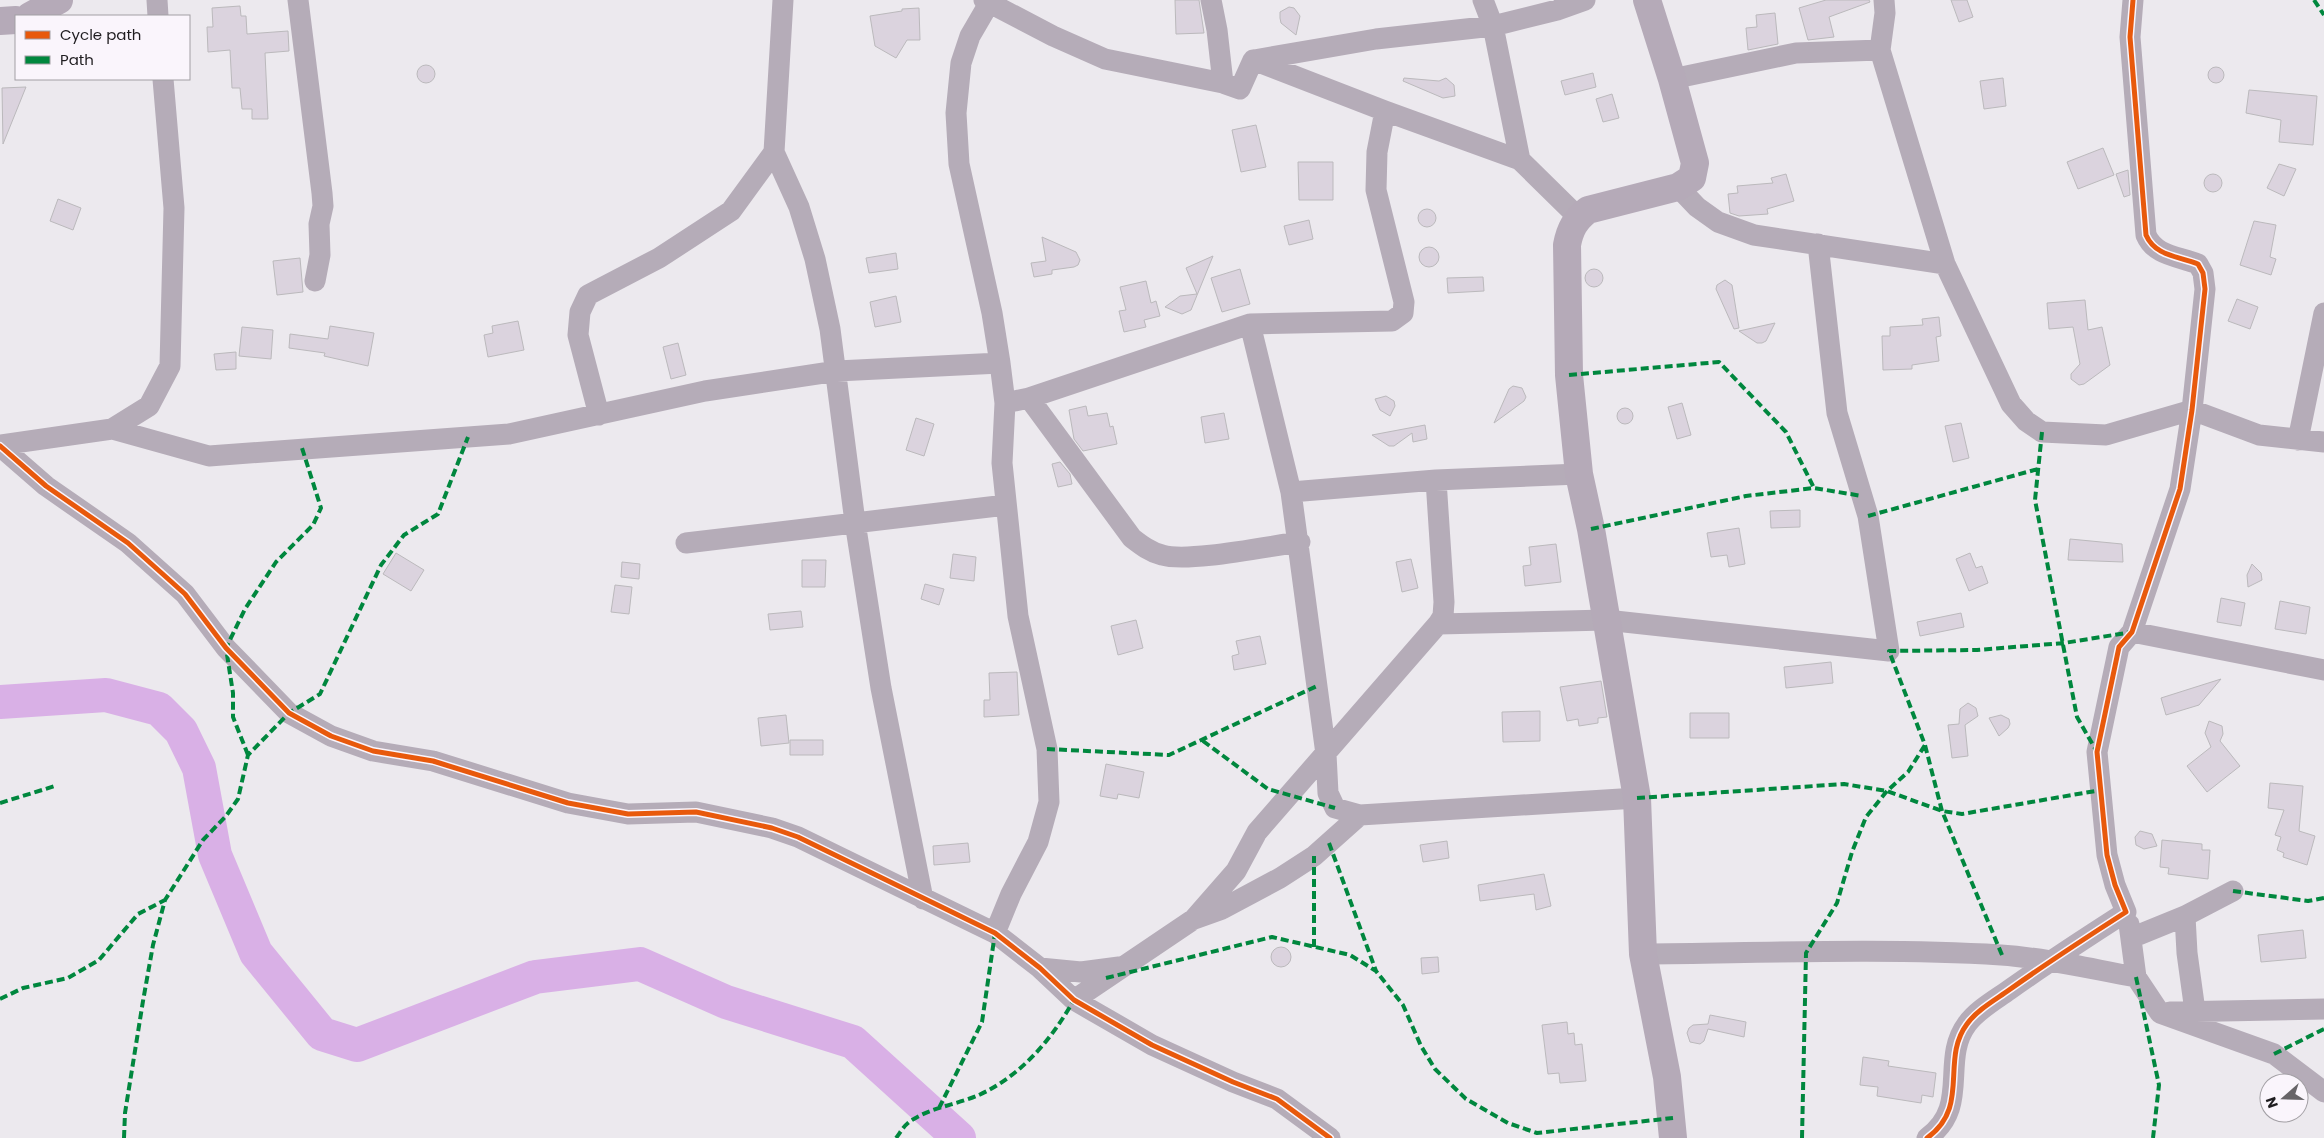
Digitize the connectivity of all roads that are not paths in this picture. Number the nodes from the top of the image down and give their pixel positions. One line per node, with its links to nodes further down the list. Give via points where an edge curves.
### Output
1 (59, 0): 12 (street)
2 (157, 0): 13 (street)
3 (298, 0): 29 (street, via 323,206)
4 (783, 0): 23 (street)
5 (1211, 0): 21 (street)
6 (1483, 0): 16 (street)
7 (1586, 0): 16 (street)
8 (1647, 0): 19 (street)
9 (1884, 0): 17 (street)
10 (2133, 0): 36 (street, via 2130,37 2146,235 2156,251 2198,264 2203,273 2205,289)
11 (988, 1): 21 (street, via 1105,59); 32 (street, via 970,36 961,63 956,113 959,164)
12 (32, 15)
13 (158, 15)
14 (15, 20): 15 (street)
15 (0, 21)
16 (1492, 26): 18 (street, via 1376,39); 24 (street)
17 (1880, 50): 19 (street, via 1796,53); 28 (street)
18 (1253, 60): 21 (street, via 1240,90); 22 (street)
19 (1672, 79): 25 (street, via 1695,163 1692,178)
20 (163, 80): 38 (street, via 174,208 170,366 149,406)
21 (1223, 83)
22 (1385, 111): 24 (street); 31 (street, via 1377,152 1376,190 1404,313 1392,321)
23 (774, 152): 33 (street, via 799,207 815,259); 37 (street, via 731,210 659,258 588,296 580,312 578,335)
24 (1520, 160): 26 (street)
25 (1678, 187): 26 (street, via 1588,210); 27 (street, via 1697,207 1718,222 1754,235)
26 (1578, 217): 42 (street, via 1570,230 1567,245 1568,375)
27 (1818, 244): 28 (street); 49 (street, via 1837,413 1868,516 1889,651)
28 (1944, 264): 36 (street, via 2011,404 2026,421 2042,432 2106,435)
29 (315, 281)
30 (2324, 313): 39 (street)
31 (1250, 324): 34 (street); 44 (street)
32 (1000, 363): 33 (street); 35 (street)
33 (837, 371): 37 (street, via 705,391); 46 (street)
34 (1029, 398): 35 (street); 47 (street, via 1132,538 1149,551 1163,556 1194,556)
35 (1005, 403): 45 (street, via 1002,463)
36 (2192, 410): 39 (street, via 2259,435); 51 (street, via 2180,489)
37 (600, 415): 38 (street, via 509,434 209,456)
38 (112, 429): 41 (street)
39 (2298, 440): 40 (street)
40 (2324, 442)
41 (0, 445): 57 (street, via 46,486 128,543 184,594 226,648 289,713 331,736 373,751 433,761 568,803 628,814 696,812 772,828 798,837)
42 (1579, 474): 43 (street); 49 (street)
43 (1436, 480): 44 (street); 50 (street, via 1444,602 1443,616)
44 (1292, 492): 47 (street)
45 (1006, 505): 46 (street); 61 (street, via 1018,616 1047,749 1049,802 1038,842)
46 (854, 522): 48 (street); 57 (street, via 881,688)
47 (1300, 542): 53 (street)
48 (686, 543)
49 (1606, 620): 50 (street); 54 (street)
50 (1438, 624): 53 (street)
51 (2132, 632): 52 (street); 58 (street, via 2119,648 2097,752 2107,855)
52 (2324, 670)
53 (1326, 754): 55 (street, via 1328,794 1335,808); 60 (street, via 1257,832 1236,871)
54 (1637, 798): 55 (street); 63 (street)
55 (1360, 815): 60 (street, via 1314,856 1280,878)
56 (2233, 891): 59 (street)
57 (923, 899): 61 (street)
58 (2126, 912): 62 (street); 64 (street)
59 (2185, 916): 62 (street); 70 (street)
60 (1194, 919): 65 (street)
61 (995, 933): 66 (street)
62 (2131, 938): 67 (street)
63 (1643, 954): 64 (street, via 1907,952 2002,955); 74 (street, via 1667,1077)
64 (2050, 961): 67 (street); 75 (street, via 1967,1024 1958,1043 1950,1114)
65 (1122, 967): 66 (street, via 1081,972); 68 (street)
66 (1040, 968): 68 (street)
67 (2136, 977): 71 (street)
68 (1074, 1000): 73 (street, via 1167,1052 1277,1098)
69 (2324, 1009): 70 (street)
70 (2195, 1011): 71 (street)
71 (2160, 1013): 72 (street, via 2274,1054)
72 (2324, 1092)
73 (1330, 1138)
74 (1673, 1138)
75 (1927, 1138)

